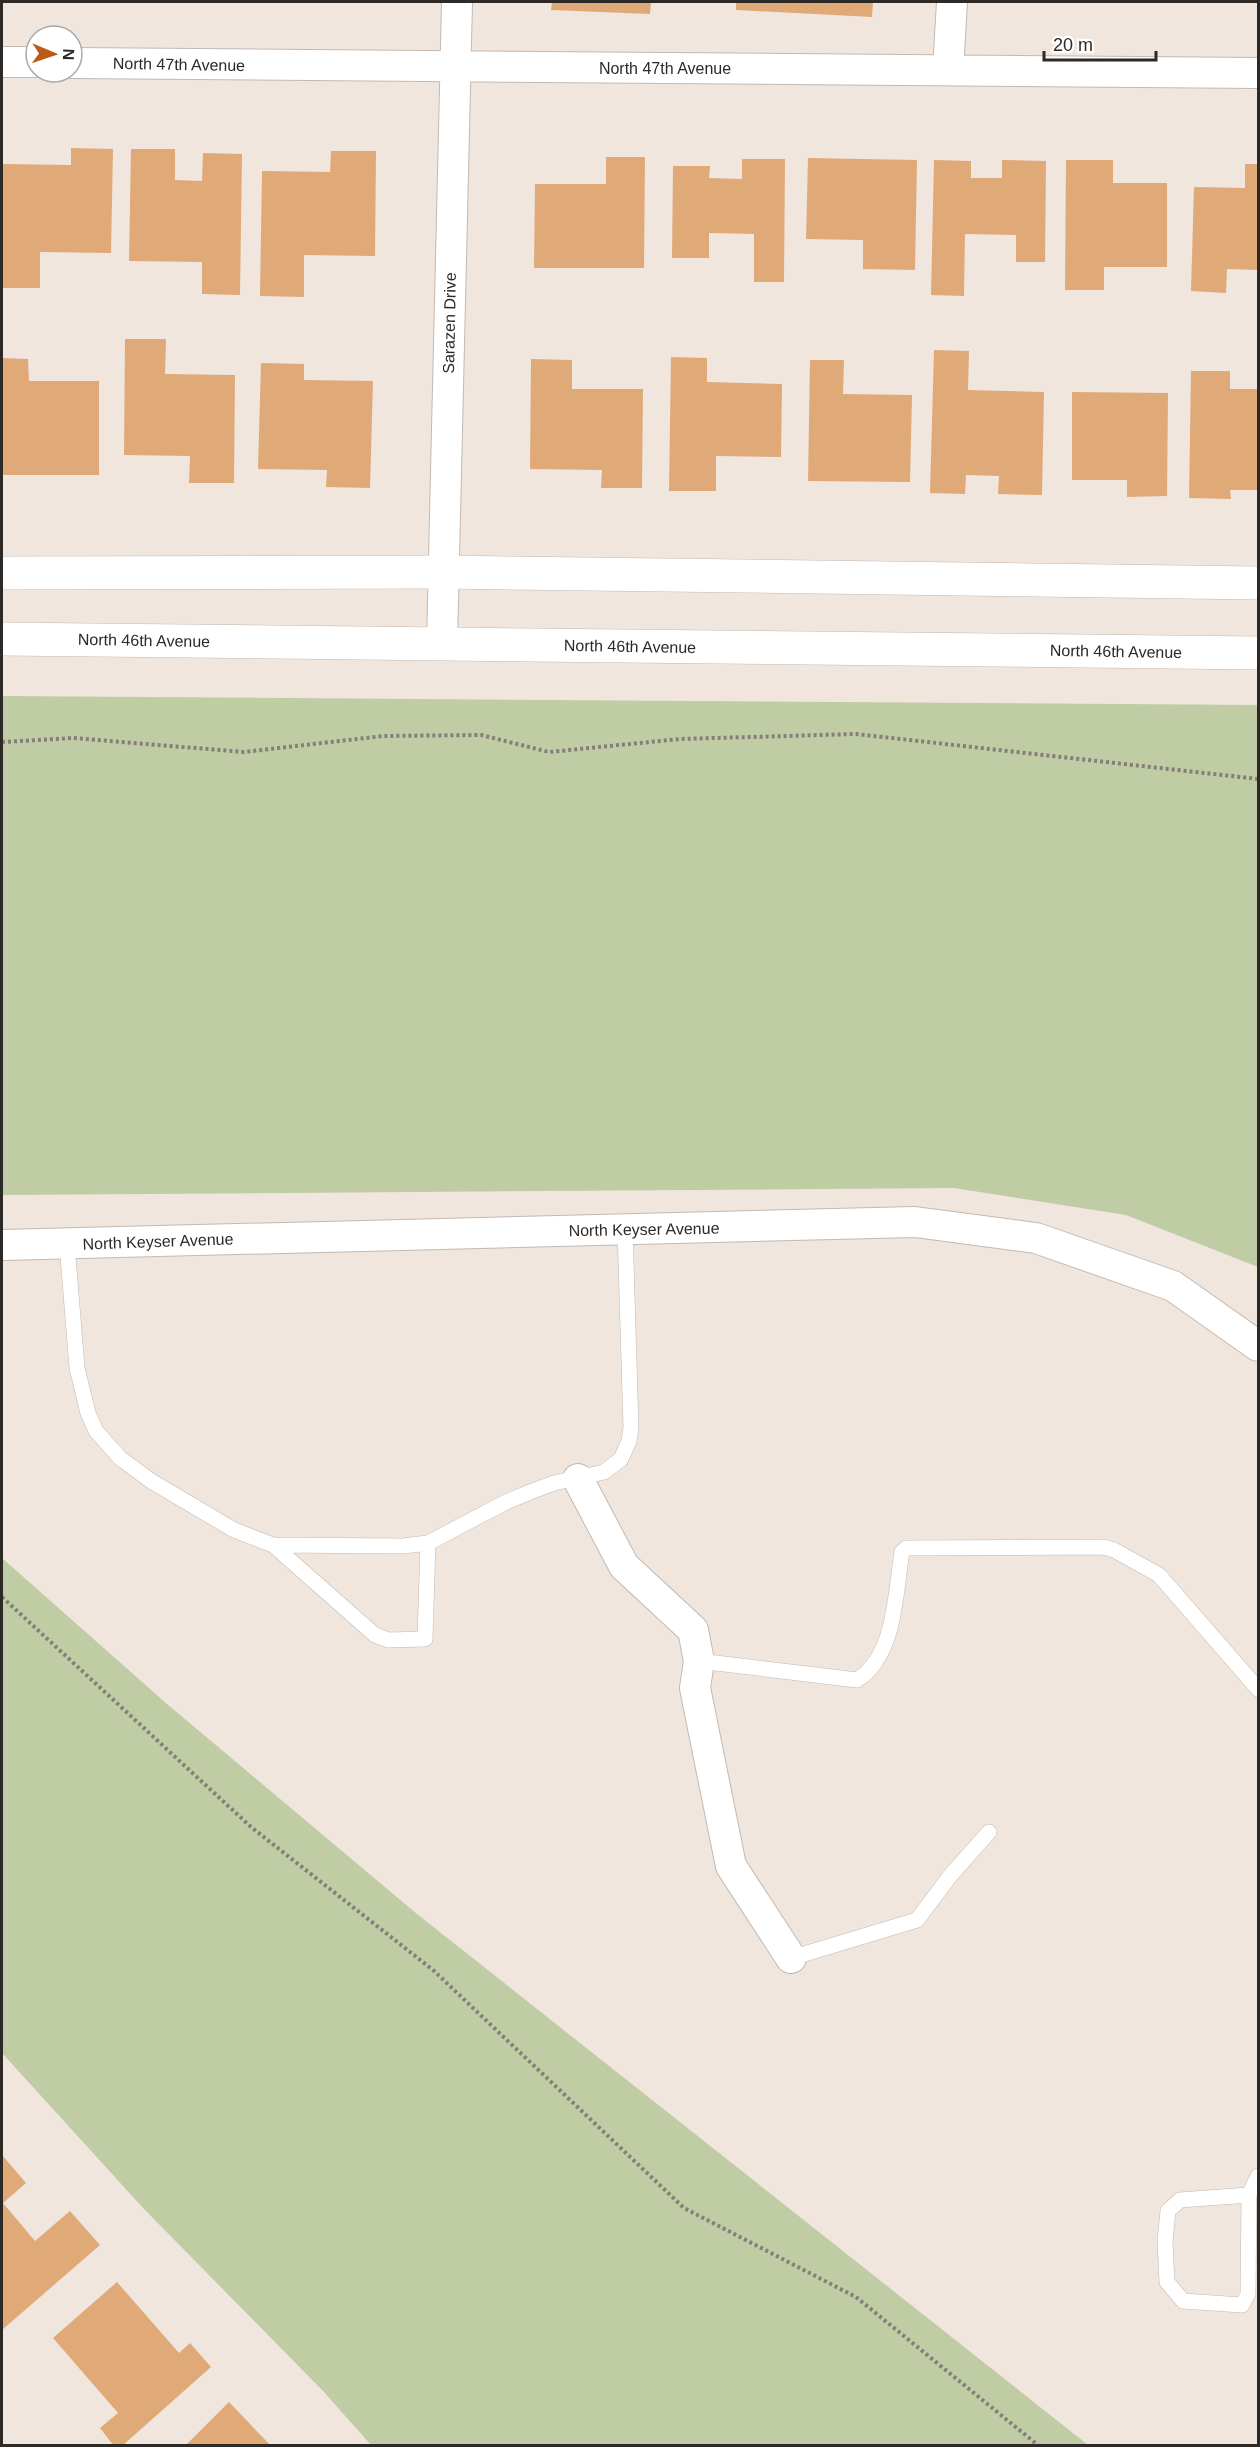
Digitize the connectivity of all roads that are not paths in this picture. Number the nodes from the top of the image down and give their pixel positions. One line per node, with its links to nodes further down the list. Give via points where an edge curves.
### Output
1 (457, 2): 6 (street, Sarazen Drive)
2 (952, 2): 7 (street)
3 (2, 62): 4 (street)
4 (24, 62)
5 (84, 63): 6 (street, North 47th Avenue)
6 (455, 66): 7 (street, North 47th Avenue); 9 (street, Sarazen Drive)
7 (948, 70): 8 (street, North 47th Avenue)
8 (1258, 73)
9 (443, 572): 10 (street); 11 (street); 13 (street, Sarazen Drive)
10 (2, 573)
11 (1258, 583)
12 (2, 639): 13 (street, North 46th Avenue)
13 (442, 644): 14 (street, North 46th Avenue)
14 (1258, 653)
15 (625, 1229): 16 (street, North Keyser Avenue); 18 (street, North Keyser Avenue, via 915,1222 1036,1238 1173,1286); 19 (lane, via 632,1428 621,1460 604,1472)
16 (67, 1244): 17 (street, North Keyser Avenue); 21 (lane, via 77,1368 96,1431 120,1458 151,1481 234,1530)
17 (2, 1245)
18 (1258, 1346)
19 (578, 1479): 20 (lane, via 554,1483 506,1502); 22 (street, via 624,1566 693,1630)
20 (428, 1543): 21 (lane); 21 (lane, via 425,1639 399,1641 375,1635)
21 (273, 1545)
22 (699, 1661): 23 (lane, via 857,1680 870,1672 888,1638 902,1552 906,1548 1104,1547 1159,1575); 25 (street, via 695,1688 731,1866)
23 (1258, 1689)
24 (989, 1832): 25 (lane, via 917,1920)
25 (791, 1958)
26 (1258, 2176): 27 (lane)
27 (1248, 2195): 27 (lane, via 1248,2294 1242,2305 1183,2301 1167,2282 1168,2211 1180,2200)

